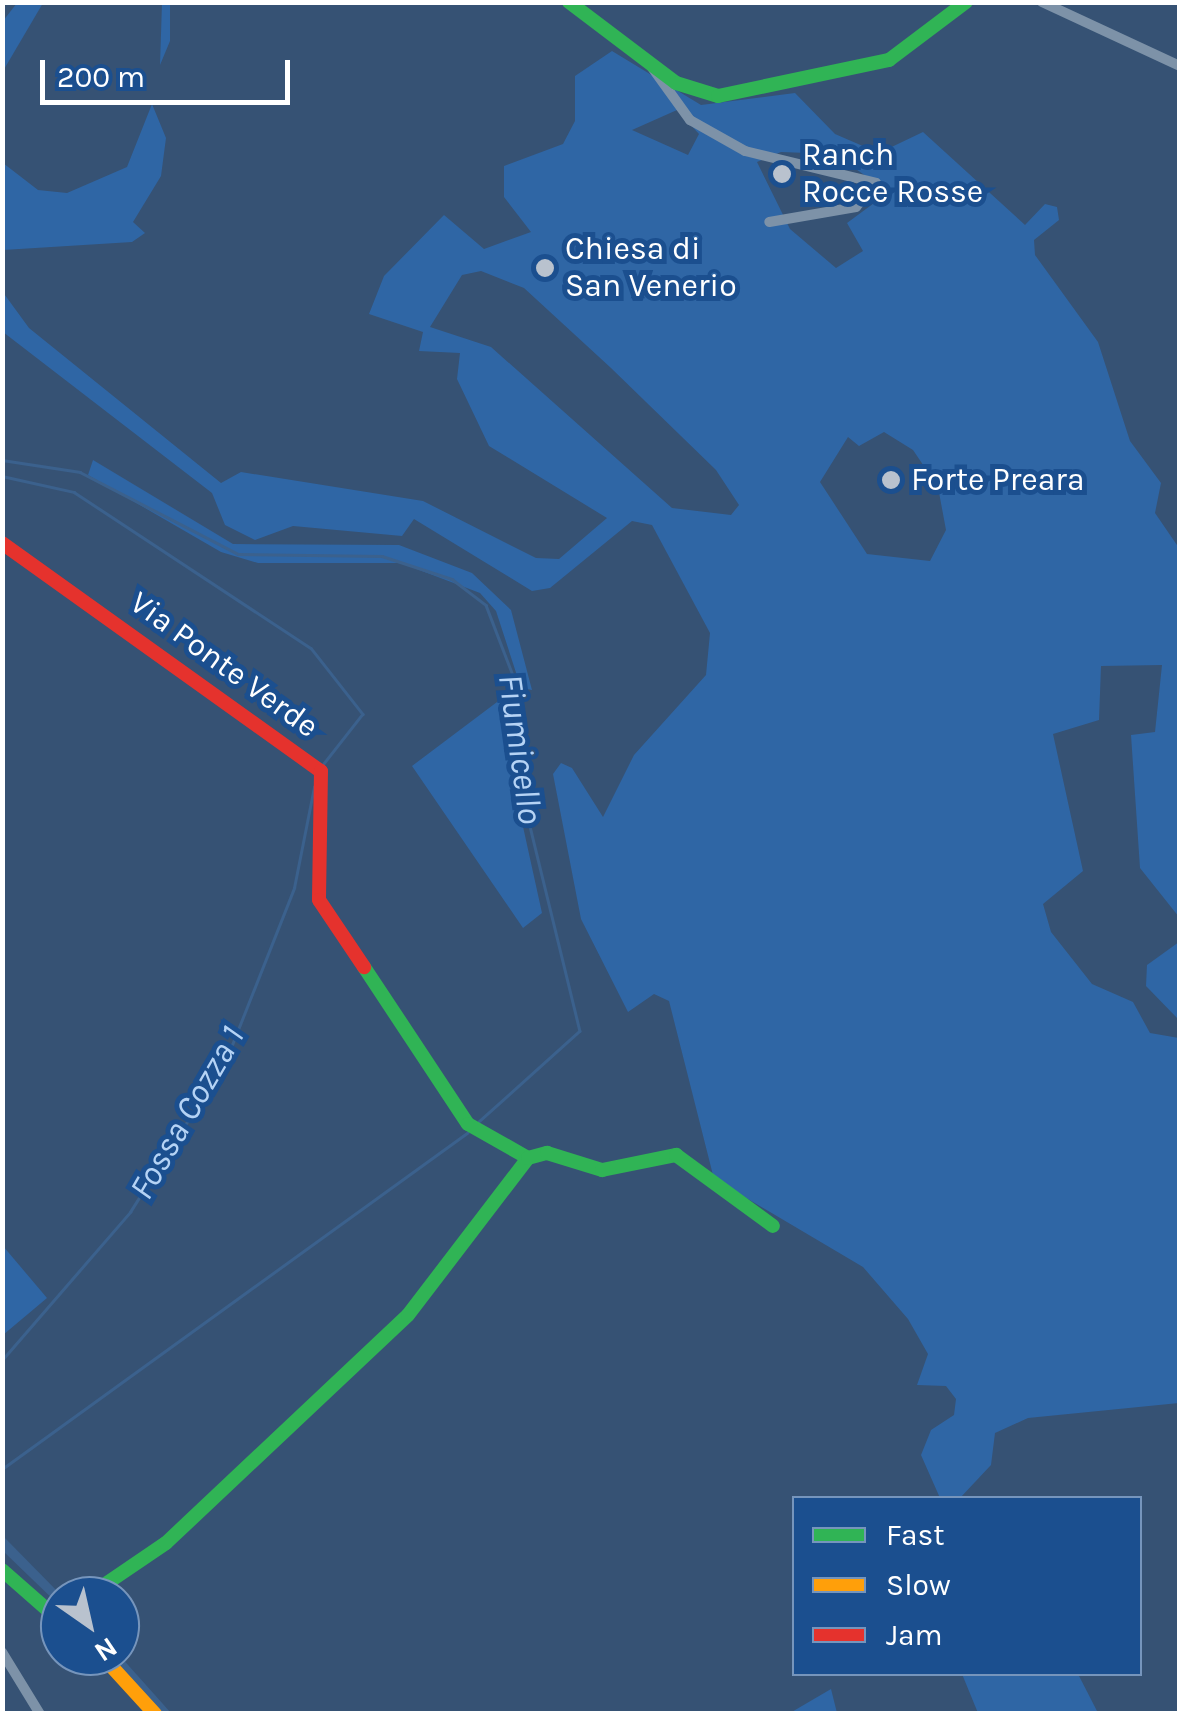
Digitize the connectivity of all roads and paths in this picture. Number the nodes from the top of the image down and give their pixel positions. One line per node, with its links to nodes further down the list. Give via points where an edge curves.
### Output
1 (569, 2): 4 (street)
2 (966, 2): 4 (street, via 889,60 739,95 695,92)
3 (1042, 2): 5 (street)
4 (650, 65): 6 (street, via 690,120 744,152 876,183 856,208)
5 (1180, 66)
6 (769, 222)
7 (2, 543): 8 (street, Via Ponte Verde, via 322,771 319,900 468,1124)
8 (528, 1158): 9 (street, Via Ponte Verde, via 547,1153 596,1170 676,1155); 11 (street, via 408,1315 166,1543)
9 (773, 1226)
10 (2, 1570): 12 (street)
11 (117, 1576)
12 (40, 1601)
13 (2, 1652): 15 (street)
14 (121, 1676): 16 (street)
15 (40, 1714)
16 (156, 1714)

